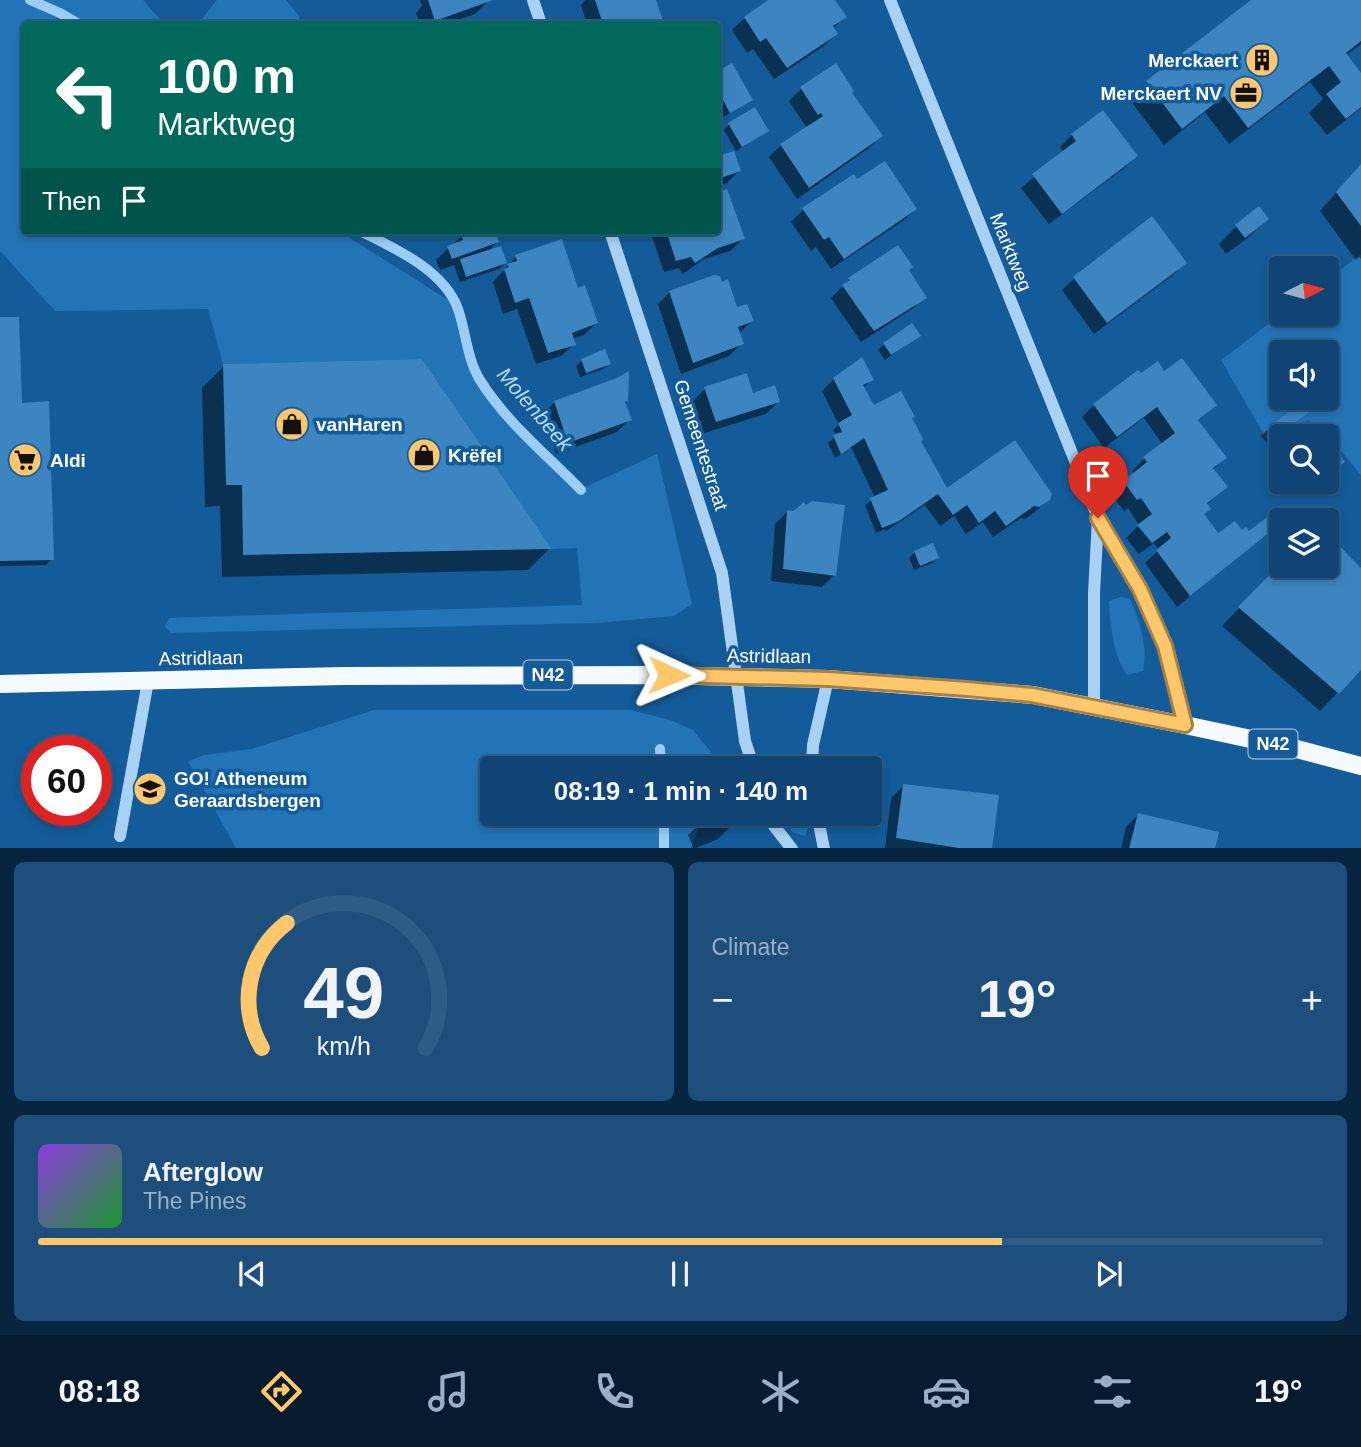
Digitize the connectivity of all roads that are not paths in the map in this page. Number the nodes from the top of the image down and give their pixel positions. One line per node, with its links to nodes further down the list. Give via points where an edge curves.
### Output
1 (533, 0): 3 (street)
2 (890, 0): 5 (street, Marktweg)
3 (540, 21)
4 (611, 235): 6 (street, Gemeentestraat, via 722,573)
5 (1098, 518): 10 (street, Marktweg); 11 (street, Marktweg, via 1140,589 1165,646)
6 (736, 676): 7 (main road, Astridlaan / N42); 8 (main road, Astridlaan / N42); 12 (street, Gemeentestraat)
7 (828, 679): 10 (main road, Astridlaan / N42, via 1032,695); 13 (street)
8 (148, 681): 9 (main road, Astridlaan / N42); 17 (street)
9 (0, 684)
10 (1094, 707): 11 (main road, Astridlaan / N42)
11 (1185, 725): 14 (main road, Astridlaan / N42)
12 (750, 756)
13 (813, 756)
14 (1361, 766)
15 (774, 826): 18 (street)
16 (819, 826): 19 (street)
17 (120, 835)
18 (791, 848)
19 (824, 848)

